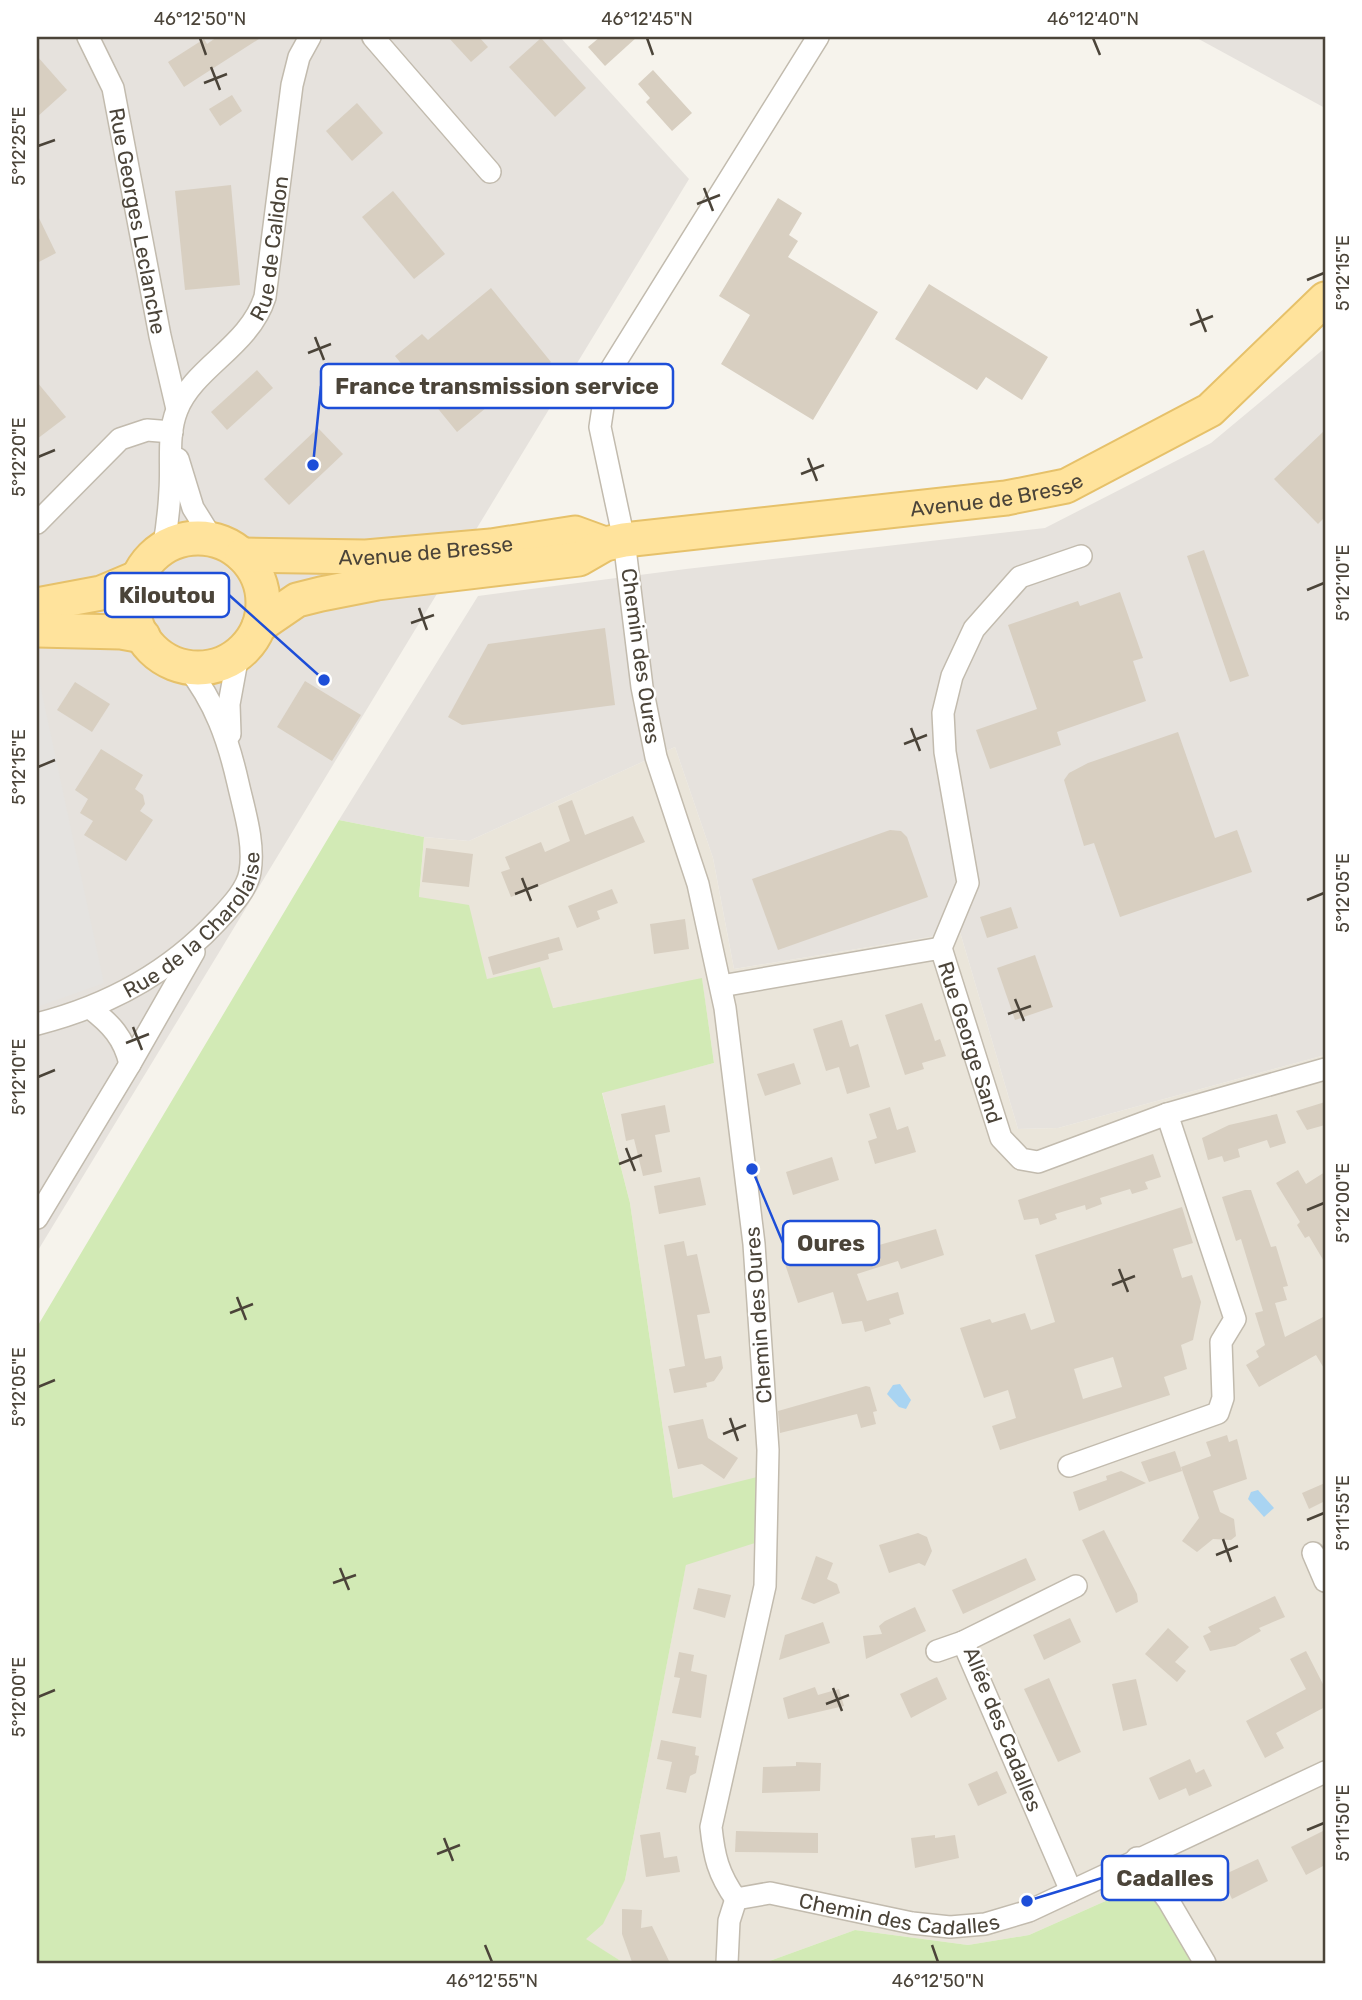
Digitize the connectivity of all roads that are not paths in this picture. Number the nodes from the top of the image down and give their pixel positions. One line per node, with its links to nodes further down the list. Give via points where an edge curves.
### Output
1 (88, 37): 7 (street, Rue Georges Leclanche, via 113,88)
2 (310, 37): 7 (street, Rue de Calidon, via 292,85 259,315 189,390)
3 (373, 37): 5 (street)
4 (817, 37): 11 (street, Chemin des Oures, via 607,374 600,427)
5 (490, 172)
6 (1325, 299): 11 (main road, Avenue de Bresse, via 1210,410 1066,486 994,500)
7 (177, 410): 8 (street, Rue de Calidon)
8 (172, 432): 9 (street, via 147,430 120,439); 10 (street, Rue de Calidon, via 193,508); 12 (street, Rue de Calidon)
9 (37, 523)
10 (213, 540): 12 (main road, via 195,538); 13 (main road)
11 (615, 542): 13 (main road, Avenue de Bresse, via 575,533 366,557); 17 (main road, Avenue de Bresse, via 579,559 321,594 297,600); 25 (street, Chemin des Oures, via 656,757 698,884)
12 (163, 549): 15 (main road)
13 (242, 555): 17 (main road, via 262,588)
14 (1081, 556): 24 (street, via 1020,577 974,629 952,676 943,713 945,752 968,883)
15 (139, 577): 16 (main road, via 101,593); 19 (main road, via 135,618)
16 (37, 605)
17 (259, 626): 20 (main road)
18 (37, 630): 19 (main road)
19 (143, 636): 21 (main road, via 162,656)
20 (238, 655): 21 (main road, via 222,664); 22 (street, via 229,704)
21 (187, 667): 22 (street, via 214,708)
22 (232, 757): 23 (street, Rue de la Charolaise, via 246,817 250,873 227,910)
23 (202, 937): 26 (street, Rue de la Charolaise, via 142,983); 28 (street)
24 (941, 948): 25 (street, Rue George Sand); 30 (street, Rue George Sand, via 1002,1138 1021,1159 1038,1162)
25 (721, 986): 41 (street, Chemin des Oures, via 754,1244 768,1450 765,1586 711,1827 714,1861)
26 (90, 1008): 27 (street, Rue de la Charolaise); 28 (street, via 111,1024 125,1045)
27 (37, 1024)
28 (130, 1064): 31 (street)
29 (1325, 1069): 30 (street, Rue George Sand)
30 (1167, 1114): 32 (street, via 1235,1319 1221,1342 1223,1398 1218,1413)
31 (37, 1218)
32 (1069, 1466)
33 (1313, 1553): 34 (street)
34 (1325, 1581)
35 (1076, 1586): 36 (street, Allée des Cadalles)
36 (963, 1642): 37 (street); 40 (street, Allée des Cadalles)
37 (937, 1651)
38 (1325, 1772): 39 (street, Chemin des Cadalles)
39 (1137, 1858): 40 (street, Chemin des Cadalles); 43 (street)
40 (1071, 1891): 41 (street, Chemin des Cadalles, via 1010,1919 950,1927 770,1893)
41 (736, 1899): 42 (street, via 729,1921)
42 (727, 1963)
43 (1205, 1963)

